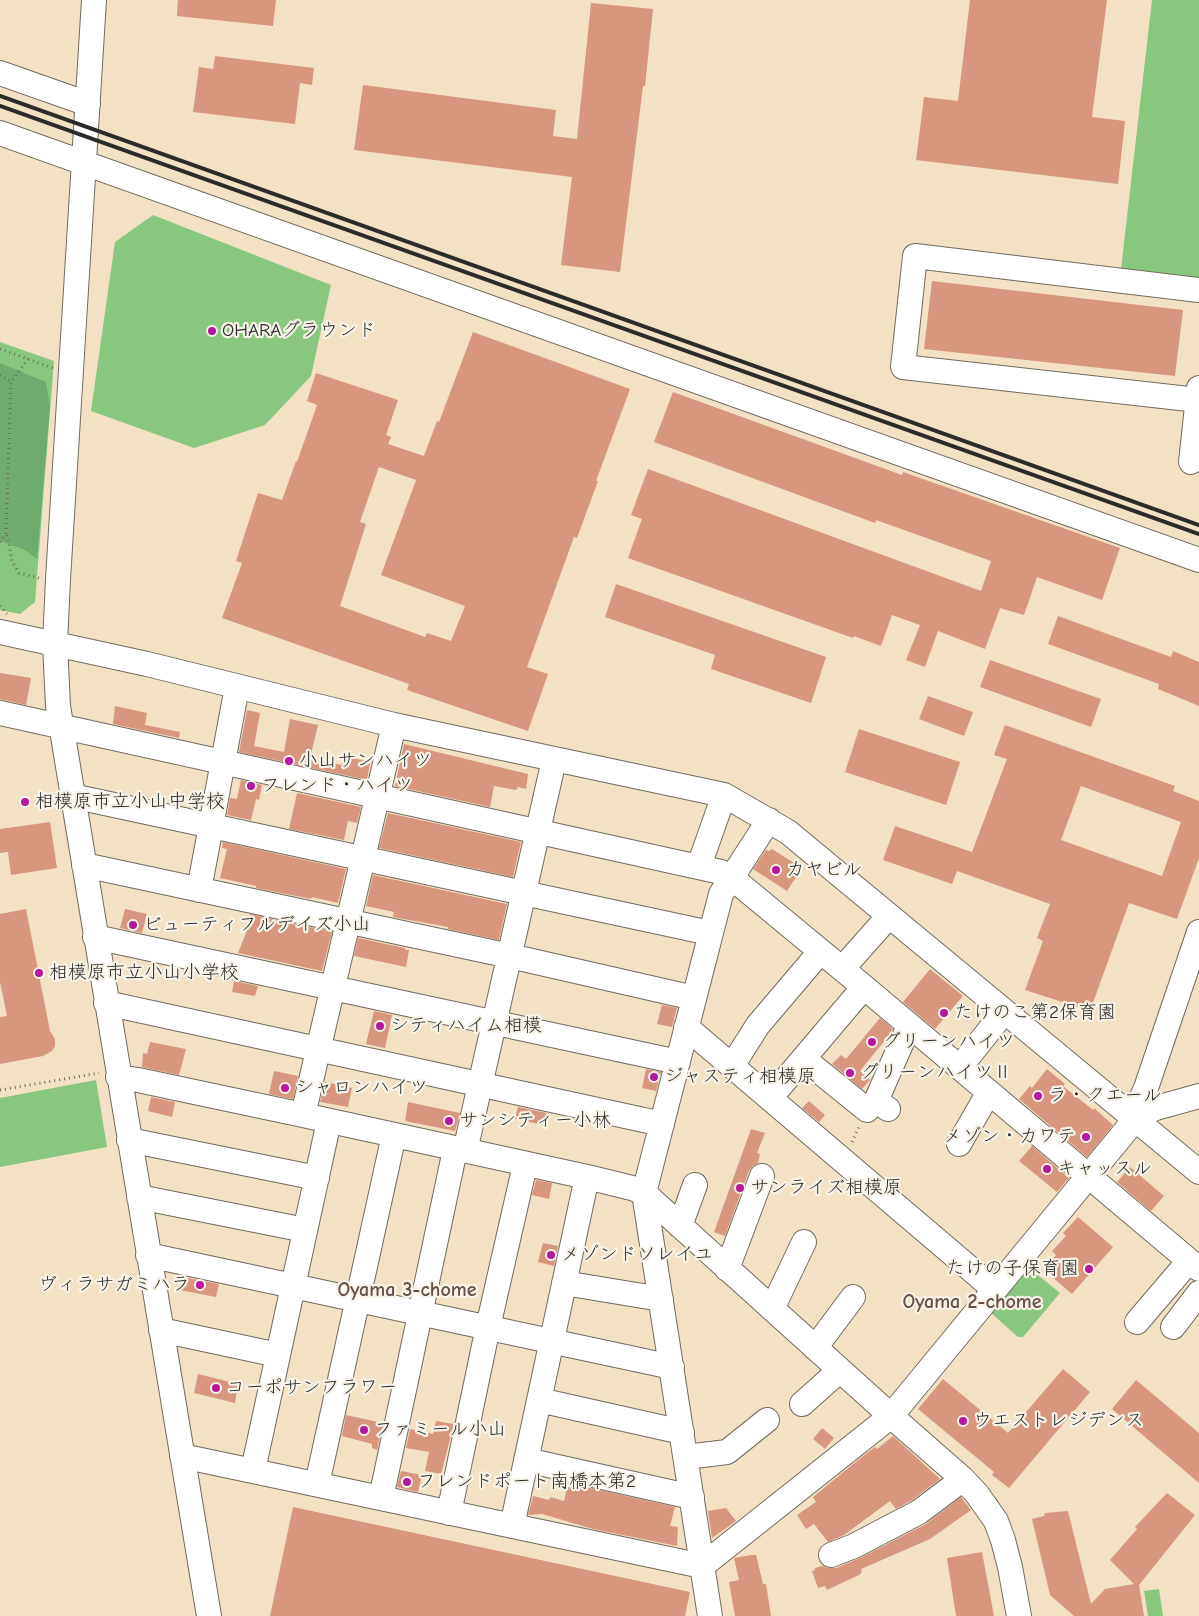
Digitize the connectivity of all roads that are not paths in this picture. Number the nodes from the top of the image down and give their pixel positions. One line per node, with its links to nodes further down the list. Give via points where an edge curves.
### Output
1 (94, 0): 3 (street)
2 (0, 73): 3 (street)
3 (88, 104): 5 (street)
4 (0, 133): 5 (street)
5 (84, 163): 9 (street); 11 (street)
6 (1199, 290): 7 (street, via 915,256 903,367)
7 (1198, 394): 8 (street)
8 (1191, 462)
9 (1199, 560)
10 (5, 624): 11 (street)
11 (55, 644): 12 (street); 15 (street)
12 (237, 687): 14 (street); 17 (street)
13 (0, 713): 15 (street)
14 (394, 725): 16 (street); 20 (street)
15 (61, 727): 17 (street); 19 (street)
16 (554, 760): 18 (street); 23 (street)
17 (223, 763): 20 (street); 22 (street)
18 (724, 795): 21 (street); 26 (street)
19 (72, 796): 22 (street); 25 (street)
20 (377, 797): 23 (street); 24 (street)
21 (768, 820): 27 (street); 30 (street, via 788,832)
22 (211, 826): 24 (street); 28 (street)
23 (538, 832): 26 (street); 29 (street)
24 (363, 858): 29 (street); 31 (street)
25 (84, 865): 28 (street); 34 (street)
26 (699, 866): 27 (street)
27 (732, 878): 33 (street, via 721,894); 35 (street)
28 (198, 890): 31 (street)
29 (524, 893): 33 (street); 36 (street)
30 (889, 916): 37 (street); 42 (street)
31 (348, 922): 36 (street); 39 (street)
32 (1199, 932): 57 (street)
33 (710, 933): 40 (street)
34 (95, 938): 39 (street); 41 (street)
35 (820, 952): 37 (street); 49 (street, via 758,1025)
36 (510, 956): 40 (street); 43 (street)
37 (842, 969): 38 (street)
38 (864, 987): 44 (street); 47 (street)
39 (332, 988): 43 (street); 46 (street)
40 (694, 998): 45 (street)
41 (106, 1003): 46 (street); 51 (street)
42 (1004, 1012): 50 (street); 57 (street)
43 (494, 1023): 48 (street); 52 (street)
44 (909, 1026): 47 (street, via 876,1101 877,1109); 50 (street)
45 (686, 1027): 48 (street); 49 (street)
46 (318, 1049): 52 (street); 56 (street)
47 (804, 1059): 55 (street)
48 (678, 1062): 59 (street)
49 (732, 1066): 55 (street)
50 (960, 1067): 53 (street)
51 (109, 1075): 56 (street); 61 (street)
52 (481, 1085): 59 (street); 63 (street)
53 (990, 1092): 62 (street); 67 (street)
54 (1199, 1096): 57 (street)
55 (770, 1098): 81 (street)
56 (303, 1115): 58 (street)
57 (1134, 1117): 65 (street); 67 (street)
58 (329, 1121): 60 (street); 68 (street)
59 (662, 1124): 71 (street)
60 (394, 1135): 63 (street); 84 (street)
61 (129, 1140): 68 (street); 72 (street)
62 (959, 1144)
63 (460, 1150): 64 (street); 87 (street)
64 (525, 1165): 69 (street); 89 (street)
65 (1199, 1172)
66 (762, 1176): 78 (street)
67 (1089, 1176): 77 (street); 81 (street)
68 (317, 1178): 74 (street)
69 (587, 1178): 71 (street); 79 (street)
70 (695, 1186): 73 (street)
71 (644, 1193): 73 (street); 85 (street)
72 (139, 1197): 74 (street); 76 (street)
73 (680, 1226): 78 (street)
74 (306, 1230): 80 (street)
75 (804, 1242): 86 (street)
76 (148, 1254): 80 (street); 91 (street)
77 (1194, 1265): 88 (street)
78 (727, 1268): 86 (street)
79 (564, 1284): 85 (street); 92 (street)
80 (293, 1285): 84 (street); 94 (street)
81 (994, 1289): 99 (street)
82 (1199, 1293): 90 (street)
83 (854, 1297): 93 (street)
84 (358, 1299): 87 (street); 107 (street)
85 (661, 1299): 95 (street)
86 (772, 1309): 93 (street)
87 (420, 1312): 89 (street); 109 (street)
88 (1137, 1322)
89 (488, 1327): 92 (street); 110 (street)
90 (1173, 1327)
91 (161, 1330): 94 (street); 102 (street)
92 (552, 1341): 95 (street); 97 (street)
93 (815, 1348): 96 (street)
94 (278, 1355): 105 (street)
95 (672, 1367): 101 (street)
96 (840, 1370): 98 (street); 99 (street)
97 (539, 1400): 101 (street); 104 (street)
98 (802, 1404)
99 (891, 1416): 106 (street); 113 (street)
100 (754, 1424): 103 (street, via 727,1452)
101 (682, 1432): 103 (street)
102 (182, 1456): 105 (street); 114 (street)
103 (686, 1457): 108 (street)
104 (526, 1460): 108 (street); 111 (street)
105 (253, 1470): 107 (street)
106 (962, 1479): 112 (street, via 858,1554); 116 (street, via 996,1521 1009,1561)
107 (317, 1484): 109 (street)
108 (692, 1497): 113 (street)
109 (381, 1498): 110 (street)
110 (450, 1513): 111 (street)
111 (512, 1526): 113 (street)
112 (831, 1555)
113 (702, 1566): 115 (street)
114 (209, 1616)
115 (710, 1616)
116 (1019, 1616)

